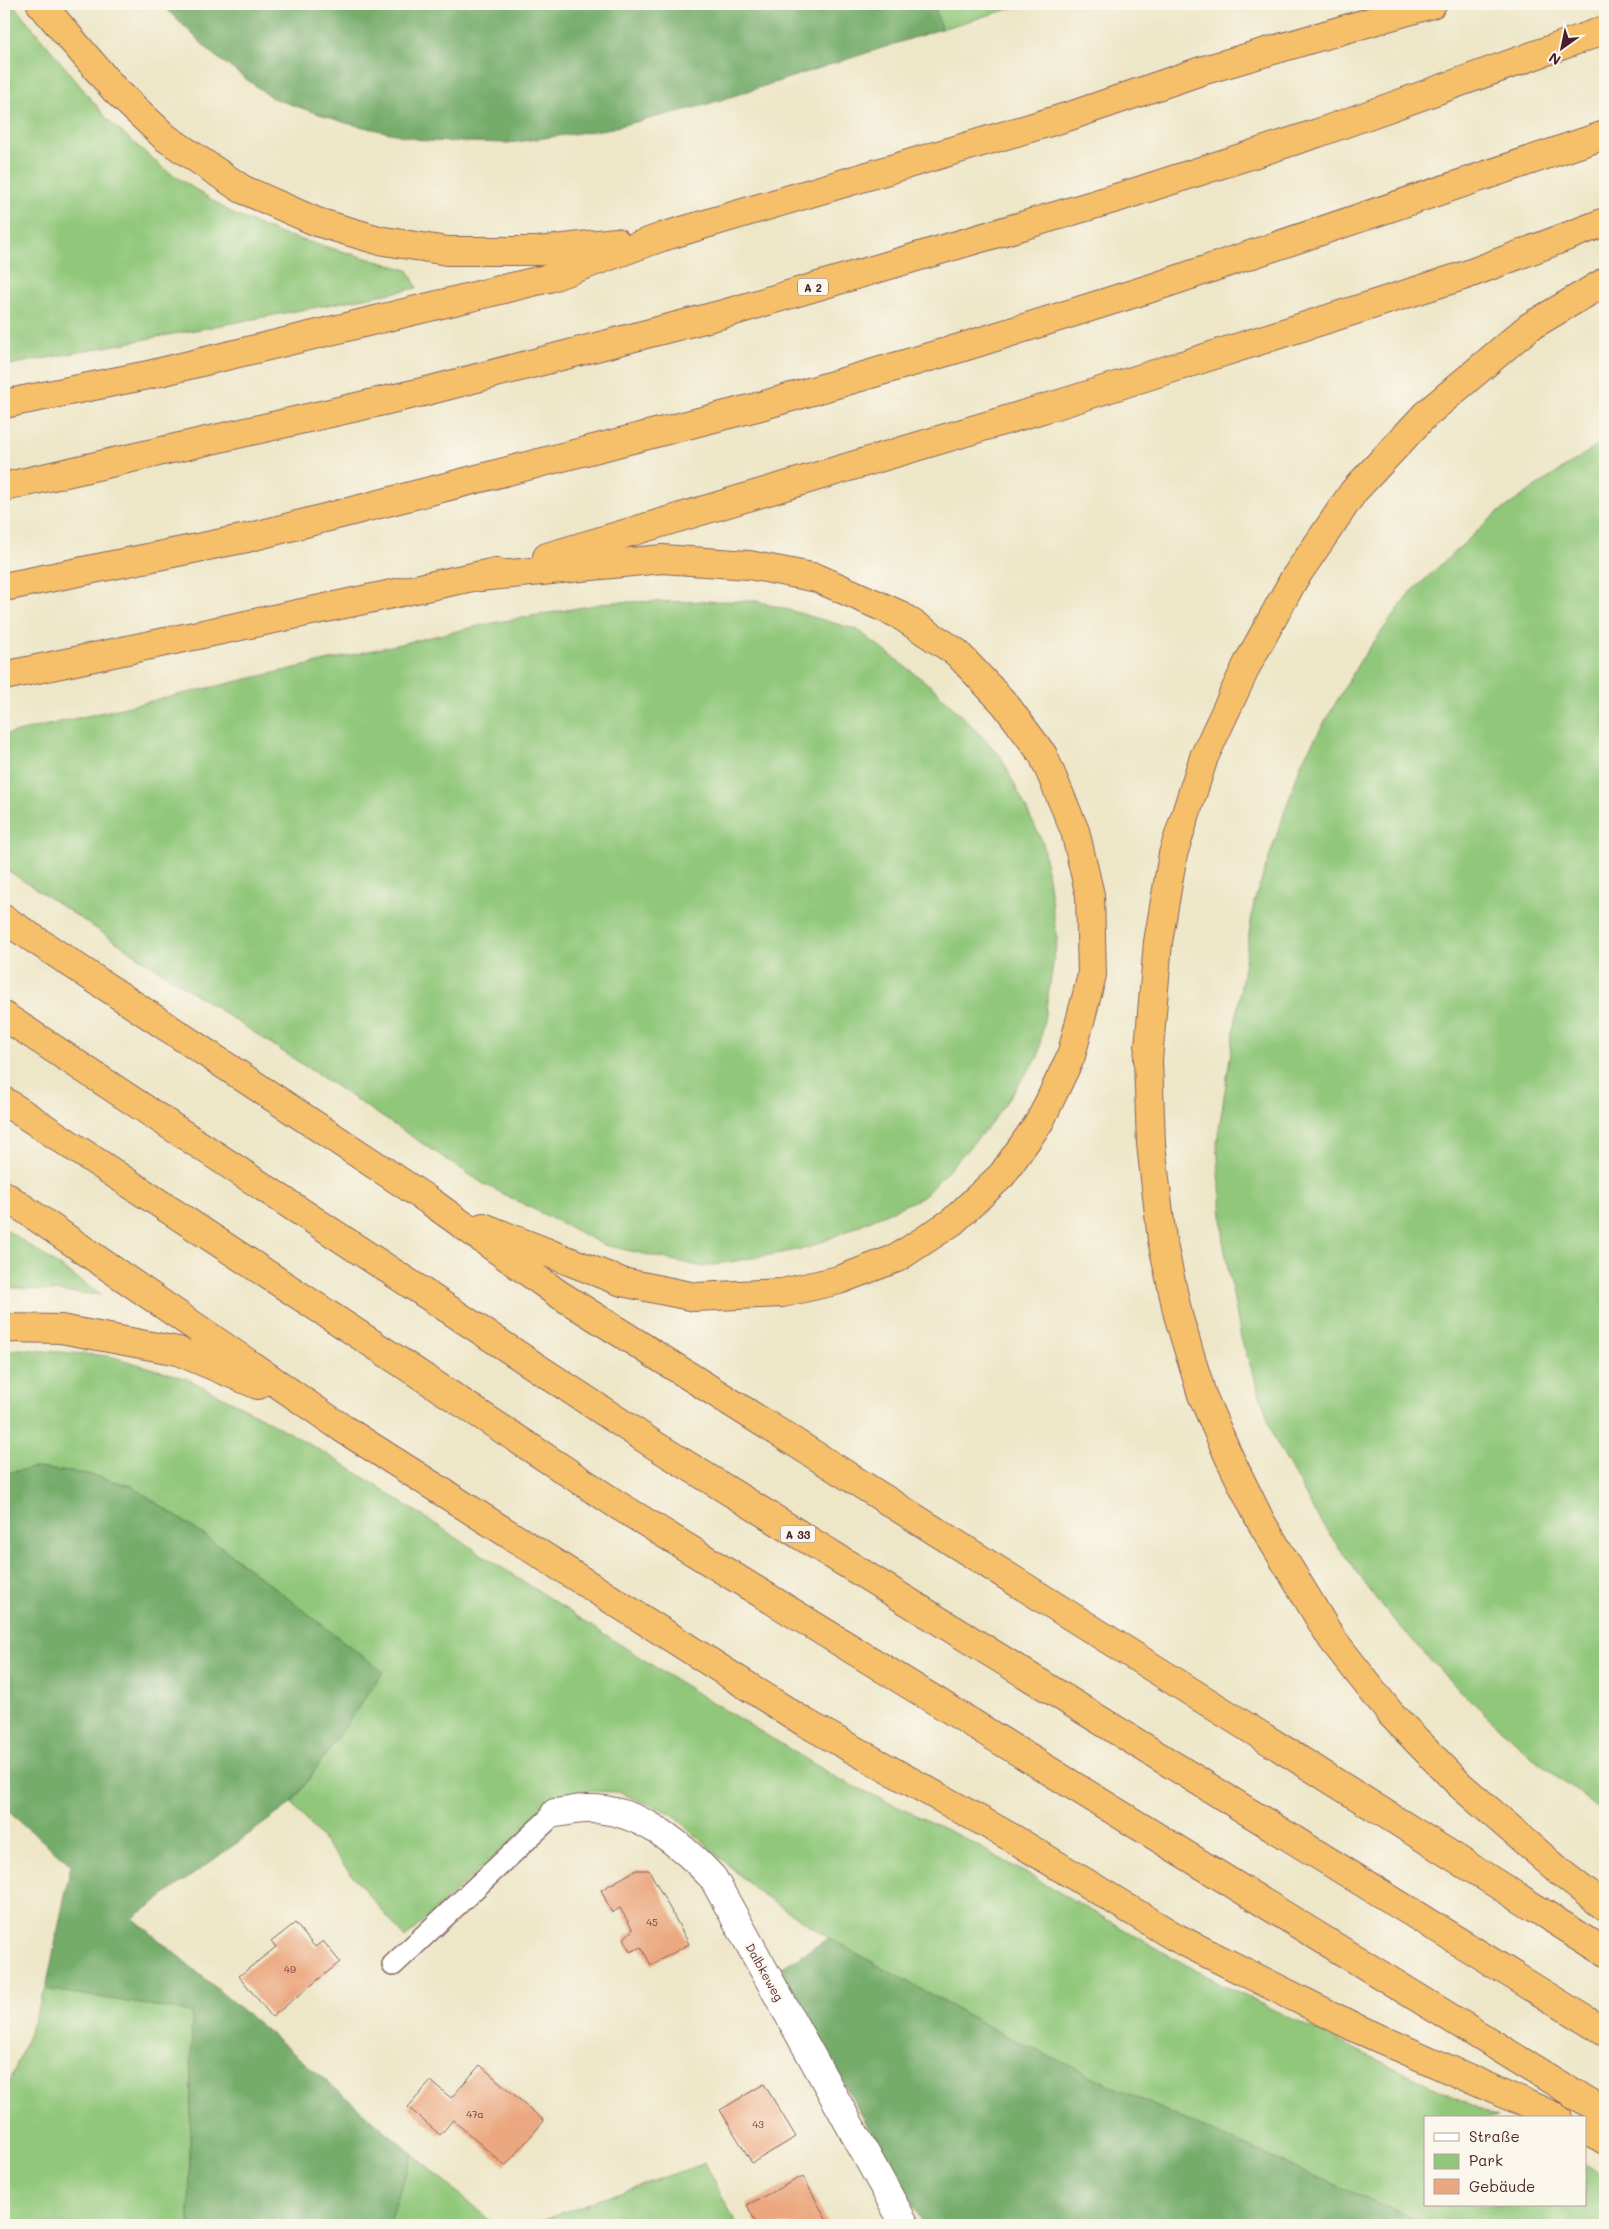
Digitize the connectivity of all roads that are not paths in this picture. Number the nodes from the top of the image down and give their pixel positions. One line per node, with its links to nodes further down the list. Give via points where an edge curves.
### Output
1 (41, 4): 6 (highway, via 114,89 166,138 242,189 317,222 378,240 447,251 538,251)
2 (1432, 4): 6 (highway, via 1201,71 1070,116)
3 (1605, 30): 9 (highway, A 2, via 1318,133 1123,196 727,313 427,391)
4 (1605, 135): 11 (highway, via 1158,286 757,407 247,538)
5 (1605, 222): 10 (highway, via 1466,275 1066,402)
6 (662, 237): 8 (highway, via 549,278 148,375)
7 (1605, 282): 21 (highway, via 1529,327 1425,415 1354,491 1294,579 1248,663 1204,758 1173,854 1158,942 1148,1060 1151,1144 1162,1240 1178,1315 1202,1394 1228,1457 1261,1522 1332,1639 1390,1713 1460,1785)
8 (4, 404)
9 (4, 487)
10 (480, 577): 12 (highway); 17 (highway, via 662,559 749,565 817,578 898,614 956,652 1005,704 1043,754 1075,831 1090,895 1092,976 1071,1056 1040,1121 1002,1175 952,1222 897,1258 839,1280 782,1293 695,1296 658,1290 622,1282)
11 (4, 587)
12 (4, 676)
13 (4, 919): 17 (highway)
14 (4, 1016): 24 (highway, A 33, via 656,1446)
15 (4, 1101): 25 (highway, via 616,1504)
16 (4, 1195): 19 (highway)
17 (431, 1202): 22 (highway, via 557,1293)
18 (4, 1328): 19 (highway, via 61,1329 178,1351 257,1385)
19 (342, 1428): 26 (highway, via 804,1722 1014,1839 1175,1937 1356,2028)
20 (555, 1813): 23 (lane); 29 (street, Dalbkeweg, via 586,1809 613,1811 646,1822 691,1855 713,1878)
21 (1605, 1907)
22 (1605, 1952)
23 (393, 1965)
24 (1605, 2032)
25 (1605, 2113)
26 (1554, 2116)
27 (1586, 2130): 28 (highway)
28 (1605, 2140)
29 (905, 2225)

